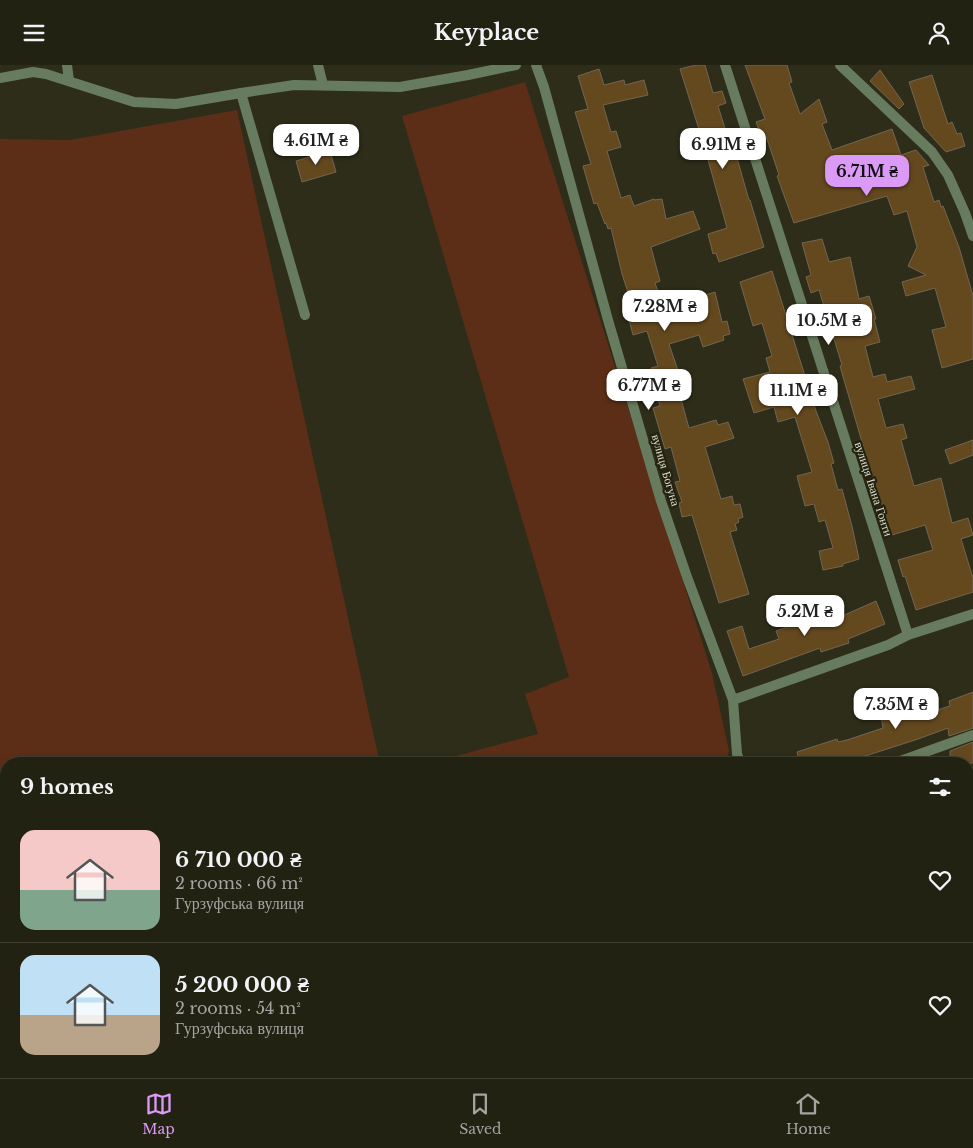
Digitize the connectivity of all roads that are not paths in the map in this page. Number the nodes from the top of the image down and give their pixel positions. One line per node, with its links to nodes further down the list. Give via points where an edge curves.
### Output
1 (67, 65): 8 (street)
2 (318, 65): 9 (street)
3 (516, 65): 9 (street, via 400,87)
4 (536, 65): 15 (street, вулиця Богуна, via 661,501)
5 (725, 65): 14 (street, вулиця Івана Гонти)
6 (840, 65): 11 (street, via 932,151 948,175)
7 (0, 78): 8 (street, via 33,72)
8 (69, 81): 10 (street, via 134,102 176,104)
9 (323, 85): 10 (street, via 294,85)
10 (241, 93): 12 (street)
11 (973, 236)
12 (305, 315)
13 (973, 614): 14 (street)
14 (908, 635): 15 (street)
15 (733, 700): 17 (street, вулиця Богуна)
16 (973, 735): 18 (street)
17 (737, 757)
18 (912, 757)

